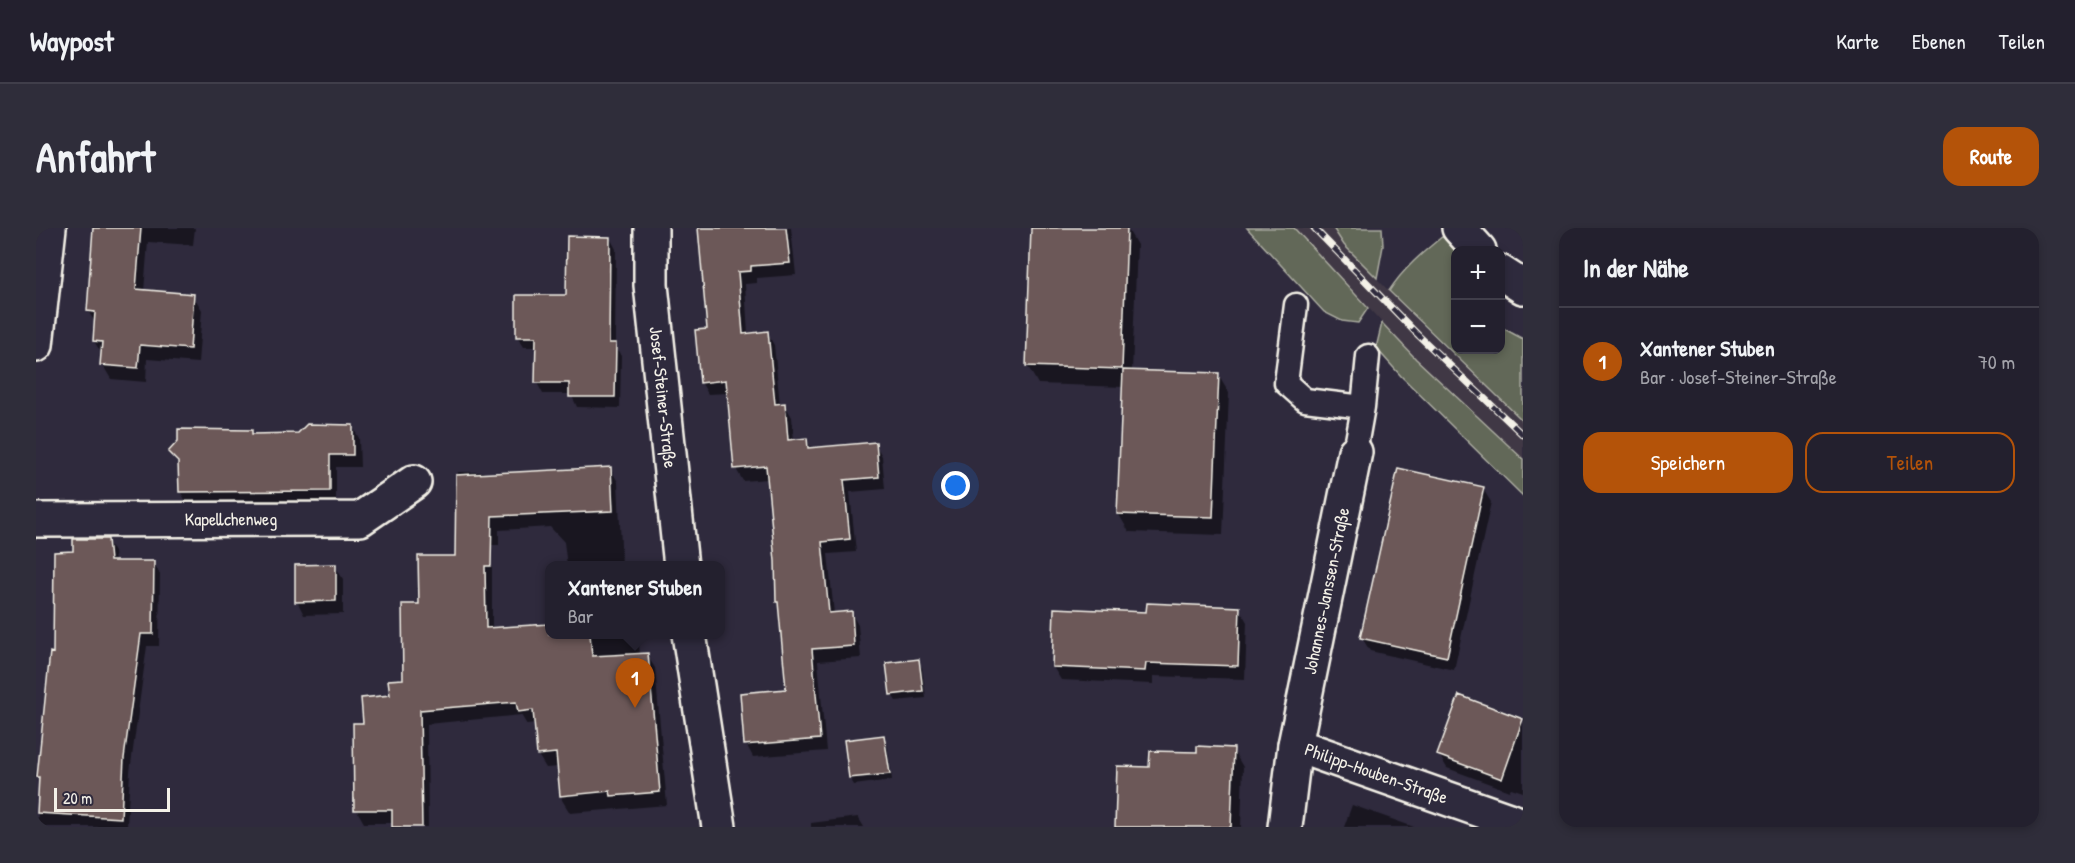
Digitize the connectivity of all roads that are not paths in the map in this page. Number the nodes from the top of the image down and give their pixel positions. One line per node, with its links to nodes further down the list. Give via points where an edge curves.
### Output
1 (49, 228): 8 (street)
2 (651, 228): 14 (street, Josef-Steiner-Straße, via 651,285)
3 (1459, 228): 4 (street)
4 (1475, 246)
5 (1505, 275): 6 (street)
6 (1523, 287)
7 (1296, 305): 10 (lane, via 1286,383 1305,400)
8 (36, 345)
9 (1368, 356): 10 (lane, Johannes-Janssen-Straße)
10 (1363, 407): 11 (lane, Johannes-Janssen-Straße)
11 (1355, 452): 16 (street, Johannes-Janssen-Straße)
12 (414, 482): 13 (street, Kapellchenweg, via 360,519)
13 (36, 520)
14 (680, 561)
15 (690, 639): 18 (street)
16 (1295, 745): 17 (street, Philipp-Houben-Straße); 19 (street, Johannes-Janssen-Straße)
17 (1523, 825)
18 (719, 827)
19 (1285, 827)

